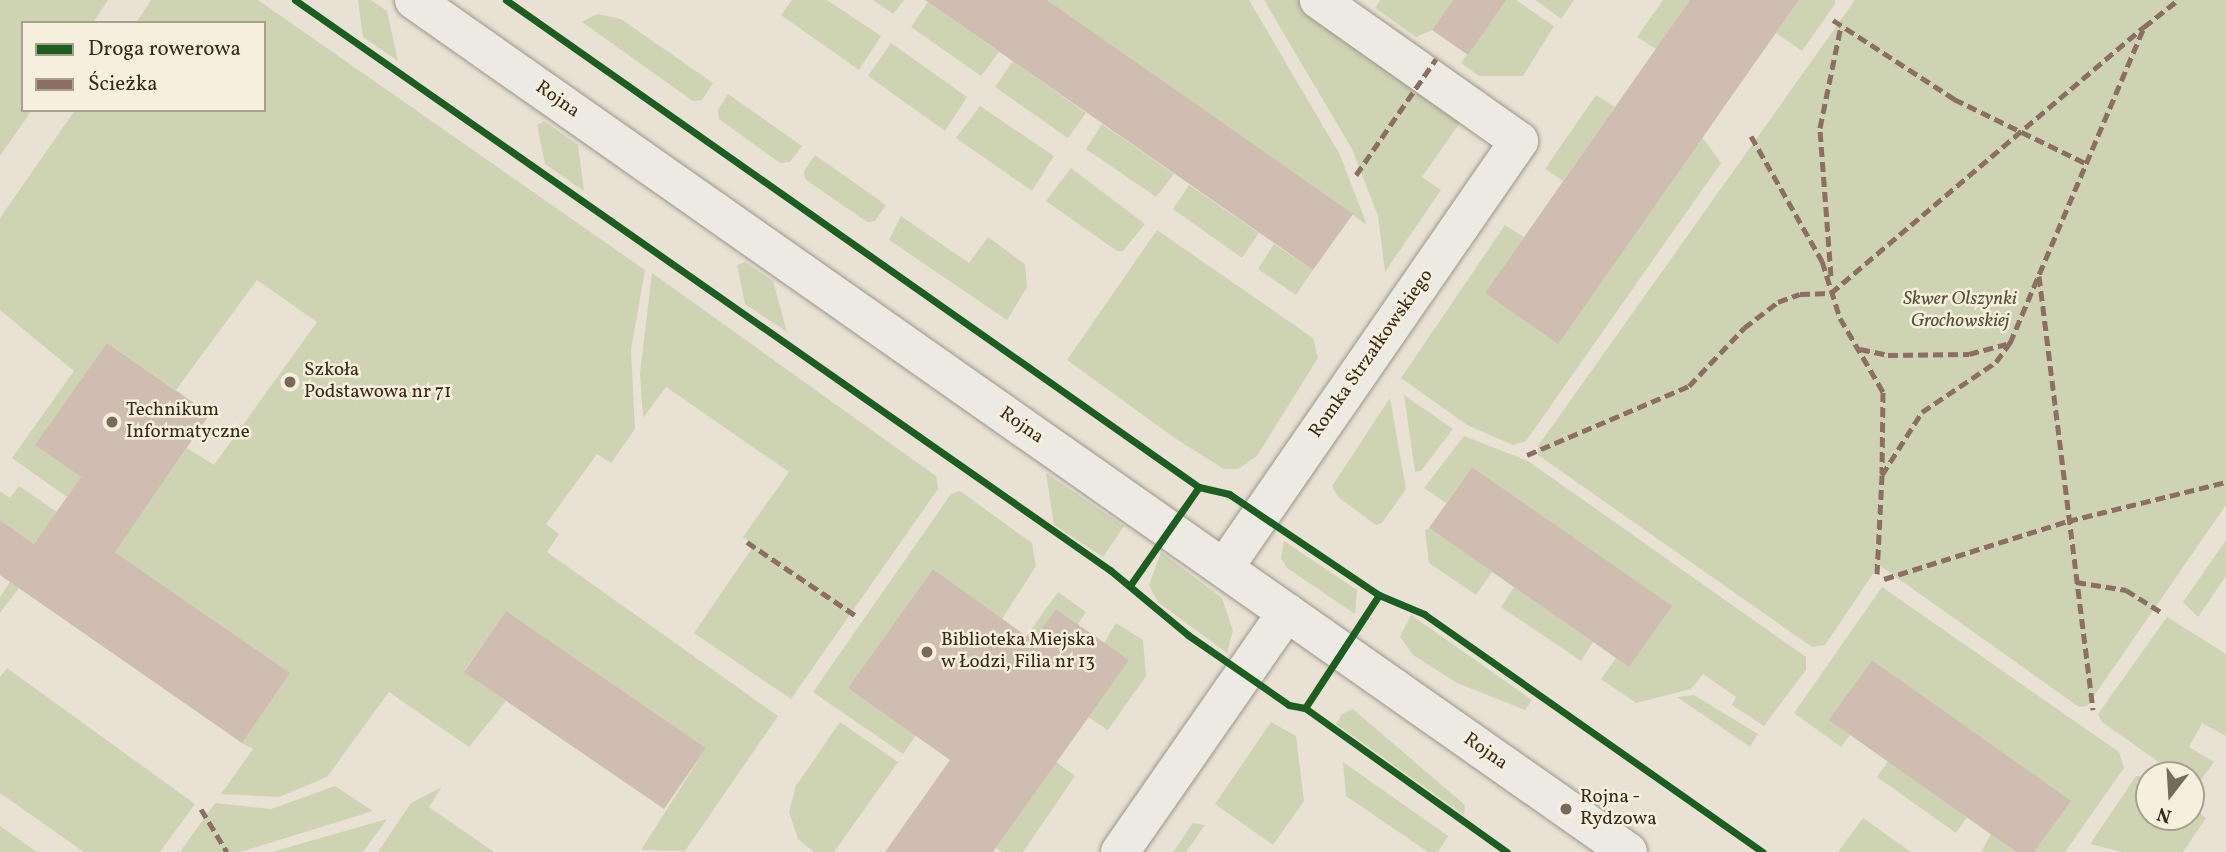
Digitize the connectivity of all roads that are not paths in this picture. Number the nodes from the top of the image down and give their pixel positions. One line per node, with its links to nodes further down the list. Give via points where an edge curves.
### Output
1 (414, 0): 3 (street, Rojna)
2 (1319, 0): 3 (street, Romka Strzałkowskiego, via 1519,141)
3 (1224, 568): 4 (street, Rojna)
4 (1287, 612): 5 (street); 6 (street, Rojna)
5 (1120, 852)
6 (1629, 852)

